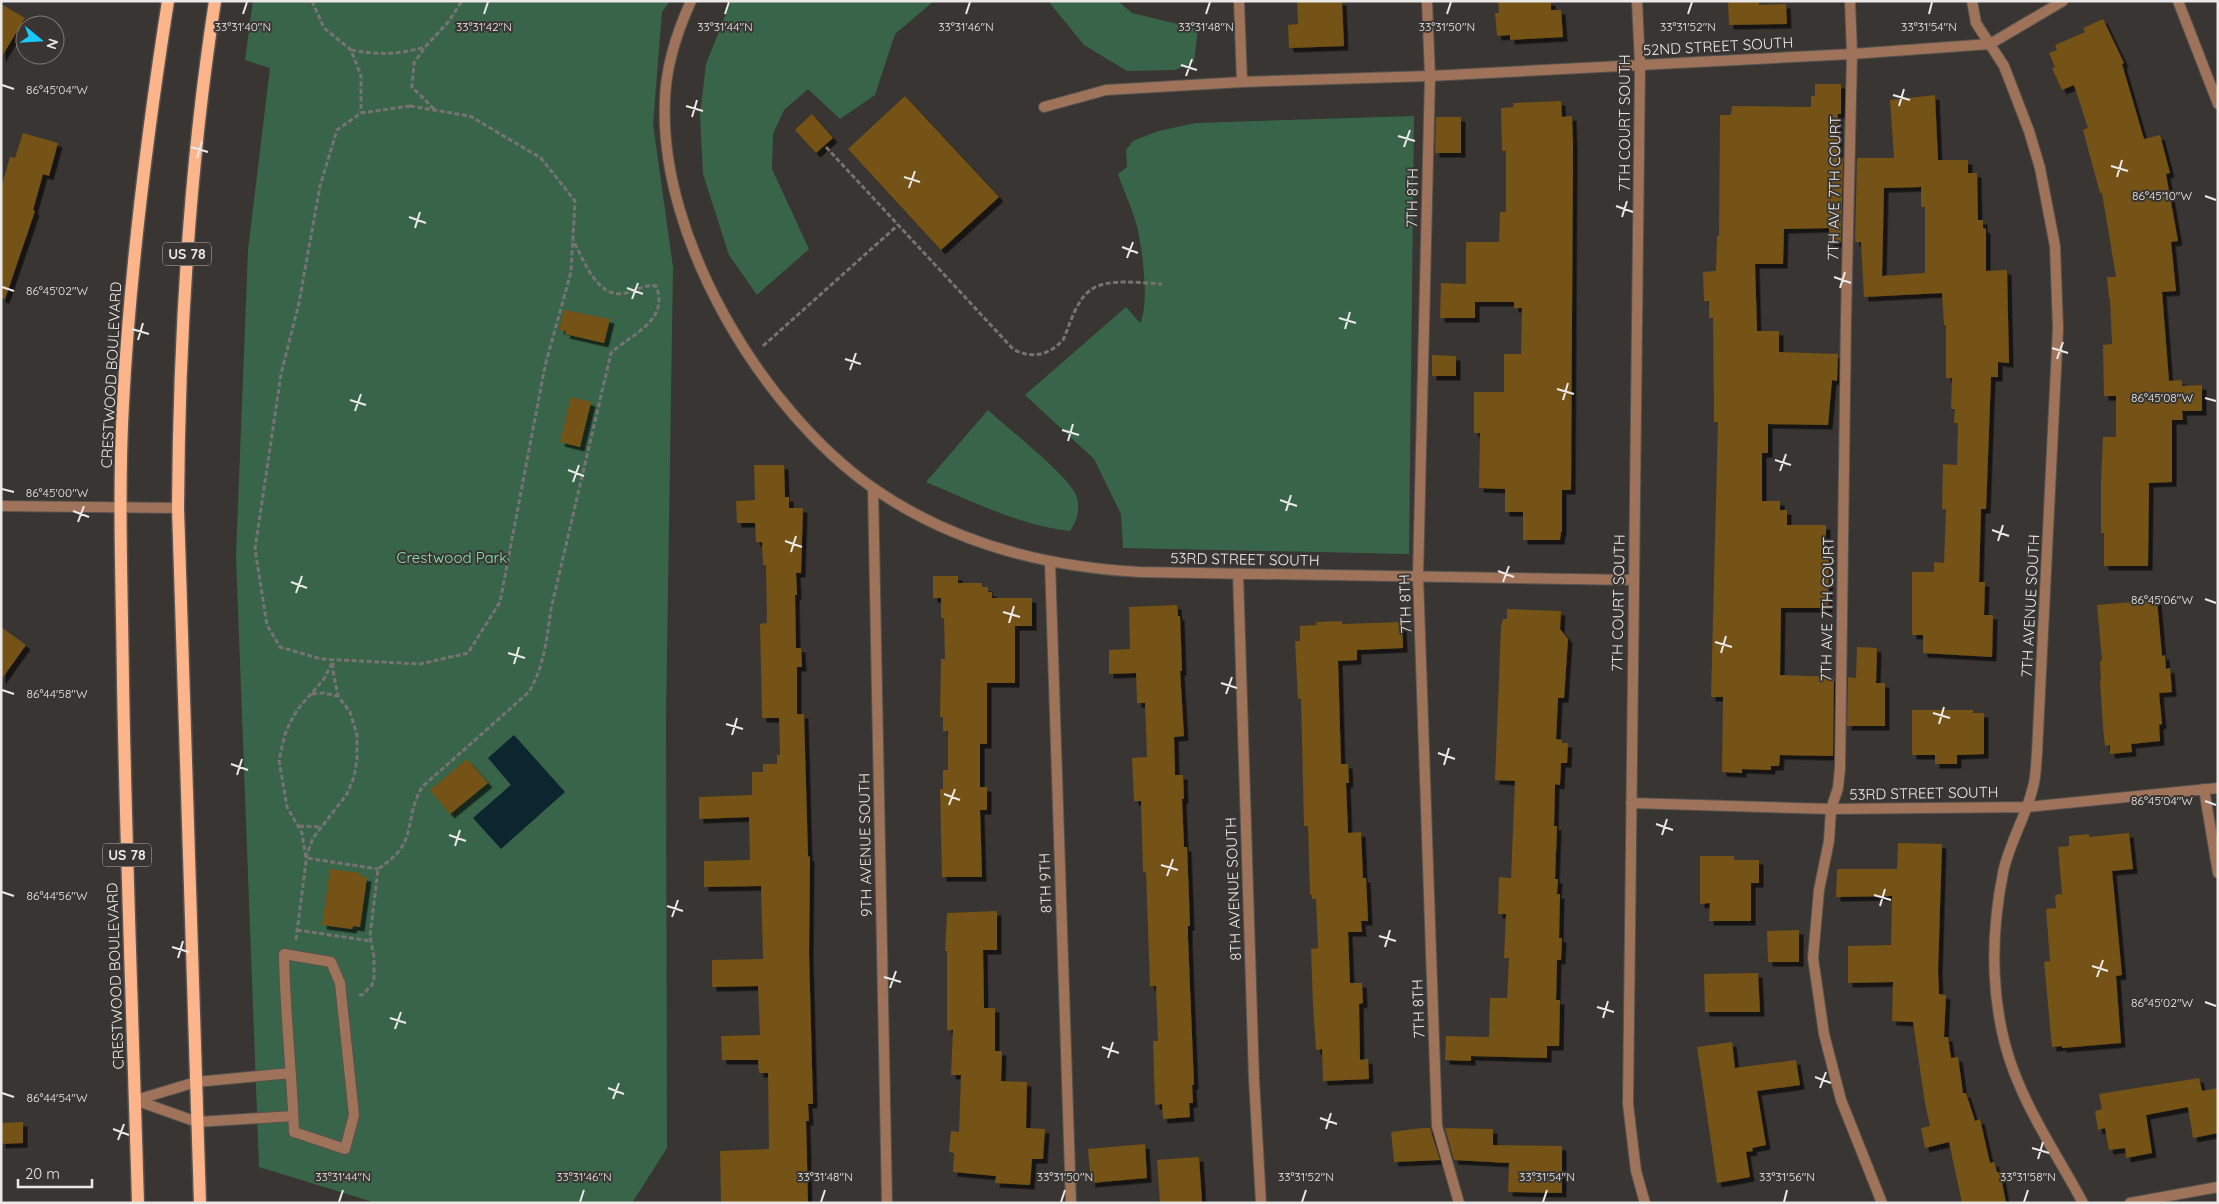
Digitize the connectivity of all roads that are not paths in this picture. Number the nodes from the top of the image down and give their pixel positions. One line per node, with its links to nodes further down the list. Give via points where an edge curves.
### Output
1 (168, 1): 20 (main road, CRESTWOOD BOULEVARD / US 78, via 152,103 130,306 123,407)
2 (216, 1): 21 (main road, US 78, via 203,80 188,227 180,369)
3 (691, 1): 18 (street, 53RD STREET SOUTH, via 668,68 665,108 668,157 681,208 704,274 727,321 776,394 804,426)
4 (1239, 1): 15 (street)
5 (1427, 1): 14 (street, 7TH 8TH)
6 (1637, 1): 13 (street, 7TH COURT SOUTH)
7 (1850, 1): 12 (street, 7TH AVE 7TH COURT)
8 (1972, 1): 11 (street, 7TH AVENUE SOUTH, via 1976,23)
9 (2063, 1): 11 (street, 52ND STREET SOUTH)
10 (2178, 1): 16 (street)
11 (1990, 44): 12 (street, 52ND STREET SOUTH); 29 (street, 7TH AVENUE SOUTH, via 2004,66 2040,168 2058,287 2037,753 2033,788)
12 (1852, 54): 13 (street, 52ND STREET SOUTH); 30 (street, 7TH AVE 7TH COURT, via 1840,768)
13 (1640, 64): 14 (street, 52ND STREET SOUTH); 25 (street, 7TH COURT SOUTH)
14 (1430, 76): 15 (street, 52ND STREET SOUTH); 24 (street, 7TH 8TH)
15 (1242, 82): 17 (street, 52ND STREET SOUTH, via 1106,90)
16 (2218, 104)
17 (1044, 107)
18 (873, 488): 22 (street, 53RD STREET SOUTH, via 958,533); 40 (street, 9TH AVENUE SOUTH)
19 (1, 506): 20 (street)
20 (122, 507): 21 (street); 34 (main road, CRESTWOOD BOULEVARD / US 78, via 124,753)
21 (178, 508): 33 (main road, US 78)
22 (1050, 562): 23 (street, 53RD STREET SOUTH, via 1101,570); 41 (street, 8TH 9TH)
23 (1238, 574): 24 (street, 53RD STREET SOUTH); 42 (street, 8TH AVENUE SOUTH)
24 (1418, 576): 25 (street, 53RD STREET SOUTH); 43 (street, 7TH 8TH, via 1437,1126)
25 (1634, 580): 28 (street, 7TH COURT SOUTH)
26 (2218, 788): 27 (street, 53RD STREET SOUTH)
27 (2204, 789): 29 (street, 53RD STREET SOUTH); 31 (street)
28 (1631, 804): 30 (street, 53RD STREET SOUTH); 44 (street, 7TH COURT SOUTH, via 1628,1104 1636,1171)
29 (2026, 807): 30 (street, 53RD STREET SOUTH); 46 (street, 7TH AVENUE SOUTH, via 2013,838 1997,907 1997,1004 2017,1079)
30 (1831, 809): 45 (street, 7TH AVE 7TH COURT, via 1813,958 1824,1034 1841,1100)
31 (2218, 873)
32 (291, 1073): 33 (street); 35 (street); 35 (street, via 285,1014 284,954 331,962 340,983 354,1115 345,1149 294,1132)
33 (196, 1082): 34 (street); 36 (main road, US 78)
34 (135, 1100): 36 (street); 38 (main road, CRESTWOOD BOULEVARD / US 78)
35 (293, 1116): 36 (street)
36 (197, 1122): 39 (main road, US 78)
37 (2218, 1188): 47 (street)
38 (138, 1203)
39 (200, 1203)
40 (887, 1203)
41 (1071, 1203)
42 (1261, 1203)
43 (1459, 1203)
44 (1645, 1203)
45 (1882, 1203)
46 (2083, 1203)
47 (2130, 1203)

